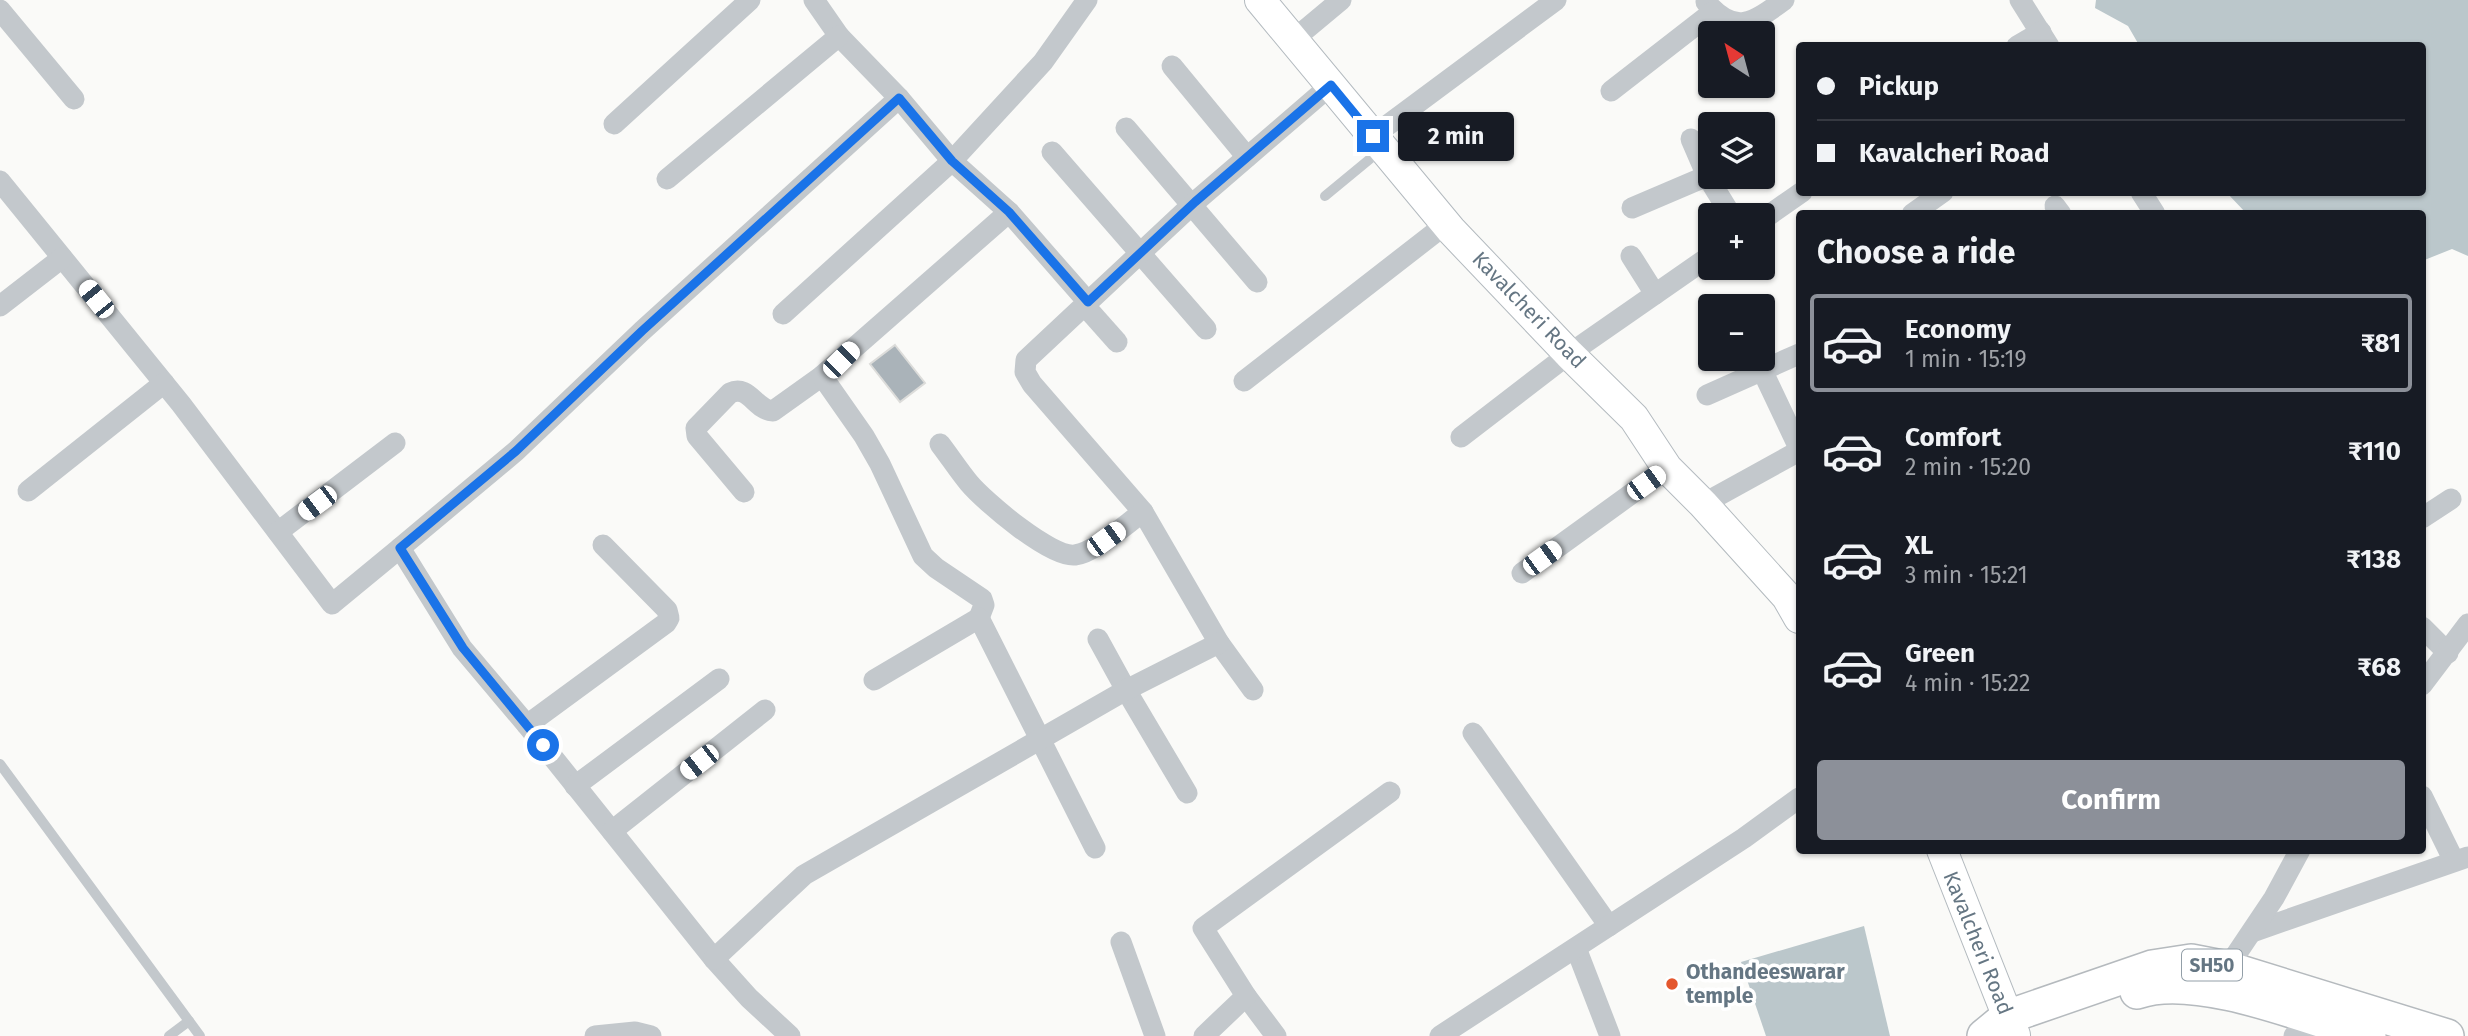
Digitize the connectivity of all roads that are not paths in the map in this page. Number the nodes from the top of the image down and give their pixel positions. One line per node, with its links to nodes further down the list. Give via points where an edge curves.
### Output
1 (750, 0): 19 (street)
2 (814, 0): 11 (street)
3 (1087, 0): 26 (street, via 1043,62)
4 (1260, 0): 13 (street, Kavalcheri Road)
5 (1341, 0): 13 (street)
6 (1556, 0): 22 (street)
7 (1784, 0): 9 (street, via 1748,24 1736,24)
8 (2020, 0): 12 (street)
9 (1709, 6): 16 (street)
10 (0, 10): 18 (street)
11 (839, 36): 17 (street); 27 (street)
12 (2045, 39)
13 (1293, 40): 15 (street, Kavalcheri Road)
14 (1172, 66): 25 (street)
15 (1331, 85): 22 (street, Kavalcheri Road); 25 (street)
16 (1611, 91)
17 (899, 98): 26 (street); 73 (street, via 516,451)
18 (74, 99)
19 (614, 124)
20 (1126, 128): 33 (street)
21 (1691, 139): 24 (street)
22 (1378, 142): 30 (lane); 38 (street, Kavalcheri Road)
23 (1052, 152): 39 (street)
24 (1698, 155)
25 (1247, 157): 33 (street)
26 (952, 161): 37 (street); 47 (street)
27 (667, 179)
28 (1698, 180): 34 (street)
29 (0, 181): 41 (street)
30 (1325, 196)
31 (1796, 196): 36 (street)
32 (1938, 196): 35 (street)
33 (1191, 206): 39 (street); 43 (street)
34 (1632, 208)
35 (1918, 210)
36 (1775, 211)
37 (1009, 212): 45 (street); 55 (street)
38 (1446, 224): 50 (street, Kavalcheri Road); 56 (street)
39 (1141, 254): 45 (street); 48 (street)
40 (1631, 256): 44 (street)
41 (62, 258): 46 (street); 57 (street)
42 (1698, 264): 44 (street)
43 (1257, 282)
44 (1655, 294): 50 (street)
45 (1086, 304): 49 (street); 69 (street, via 1026,359 1025,372)
46 (0, 306)
47 (783, 314)
48 (1206, 329)
49 (1117, 342)
50 (1569, 354): 59 (street); 64 (street, Kavalcheri Road, via 1634,418)
51 (1796, 355): 52 (street)
52 (1775, 364)
53 (1760, 371): 58 (street)
54 (1762, 371): 61 (street)
55 (822, 376): 66 (street, via 773,411 737,390 696,428 697,436); 76 (street, via 880,464 923,556 982,599)
56 (1244, 381)
57 (164, 383): 65 (street); 71 (street)
58 (1707, 395)
59 (1461, 436)
60 (395, 443): 71 (street)
61 (1796, 443)
62 (940, 444): 69 (street, via 970,484 1002,514 1062,553 1085,552)
63 (1796, 451): 68 (street)
64 (1667, 468): 68 (street, Kavalcheri Road); 74 (street)
65 (28, 491)
66 (744, 492)
67 (2451, 499): 70 (street)
68 (1703, 504): 75 (street, Kavalcheri Road)
69 (1143, 512): 80 (street)
70 (2426, 515)
71 (278, 532): 73 (street, via 332,604)
72 (603, 545): 88 (street, via 667,610 667,623)
73 (400, 548): 88 (street, via 463,648)
74 (1522, 573)
75 (1796, 613)
76 (979, 618): 83 (street); 90 (street)
77 (2468, 624): 81 (street)
78 (2426, 631): 81 (street)
79 (1098, 639): 85 (street)
80 (1219, 643): 85 (street); 86 (street)
81 (2448, 653): 84 (street)
82 (719, 680): 92 (street)
83 (874, 680)
84 (2426, 680)
85 (1126, 690): 90 (street); 94 (street)
86 (1252, 690)
87 (765, 710): 97 (street)
88 (527, 725): 92 (street)
89 (1472, 733): 102 (street)
90 (1040, 738): 98 (street); 106 (street, via 804,875)
91 (0, 764): 109 (lane)
92 (575, 786): 97 (street)
93 (1390, 792): 108 (street, via 1203,928)
94 (1187, 793)
95 (1796, 800): 102 (street)
96 (2426, 802): 101 (street)
97 (611, 831): 106 (street)
98 (1095, 848)
99 (1943, 854): 111 (street, Kavalcheri Road)
100 (2298, 854): 103 (street)
101 (2461, 859): 103 (street)
102 (1609, 926): 105 (street)
103 (2252, 932): 107 (street)
104 (1121, 942): 117 (street)
105 (1576, 948): 120 (street); 121 (street)
106 (714, 959): 116 (street)
107 (2220, 979): 110 (main road, SH50, via 2237,996); 111 (main road, SH50, via 2191,961 2152,967); 124 (main road, SH50)
108 (1246, 996): 118 (street); 119 (street)
109 (189, 1021): 112 (lane); 113 (lane)
110 (2331, 1025): 122 (street); 123 (main road, SH50)
111 (2007, 1032)
112 (198, 1035)
113 (169, 1036)
114 (595, 1036): 115 (street, via 635,1031)
115 (651, 1036)
116 (790, 1036)
117 (1155, 1036)
118 (1204, 1036)
119 (1276, 1036)
120 (1440, 1036)
121 (1610, 1036)
122 (2294, 1036)
123 (2369, 1036)
124 (2446, 1036)

